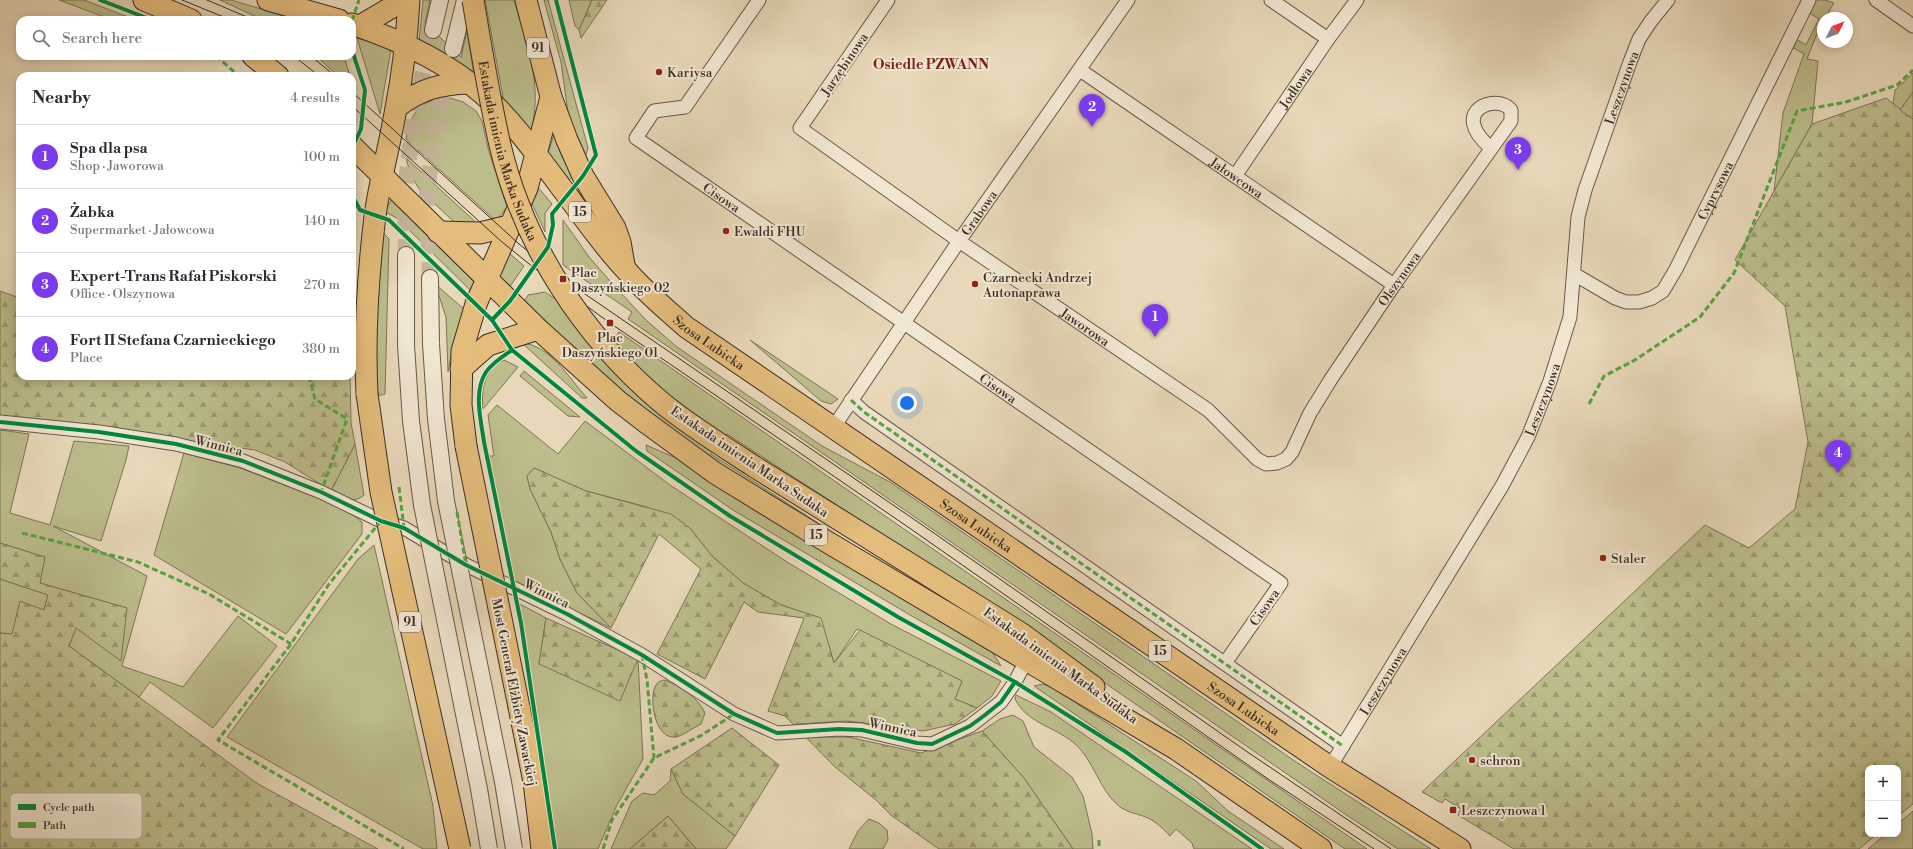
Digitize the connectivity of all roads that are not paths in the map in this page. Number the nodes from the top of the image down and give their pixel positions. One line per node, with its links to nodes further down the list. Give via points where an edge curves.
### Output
1 (144, 0): 17 (main road)
2 (268, 0): 18 (main road)
3 (404, 0): 19 (main road)
4 (409, 0): 23 (main road, 91)
5 (440, 0): 21 (street)
6 (465, 0): 24 (street)
7 (473, 0): 56 (main road, Estakada imienia Marka Sudaka, bridge, via 502,154 532,235 556,279 585,323 633,377 694,427 1022,634)
8 (526, 0): 29 (main road, 91)
9 (759, 0): 46 (street, Cisowa, via 685,107 654,111 636,138)
10 (888, 0): 31 (street, Jarzębinowa)
11 (1128, 0): 26 (street, Grabowa)
12 (1271, 0): 22 (street)
13 (1357, 0): 22 (street, Jodłowa)
14 (1668, 0): 42 (street, Leszczynowa, via 1639,39 1584,190 1578,217)
15 (1809, 0): 42 (street, Cyprysowa, via 1663,291 1639,302 1626,302)
16 (1876, 0): 20 (street)
17 (182, 16)
18 (325, 16)
19 (356, 25): 23 (main road, 15)
20 (1913, 26)
21 (433, 30)
22 (1328, 39): 36 (street, Jodłowa)
23 (406, 44): 28 (main road, 15); 30 (main road, 91)
24 (453, 49)
25 (258, 60): 27 (main road)
26 (1080, 70): 36 (street, Jałowcowa); 39 (street, Grabowa)
27 (273, 72)
28 (470, 83): 30 (main road, via 441,85 423,90); 34 (main road, 15, via 500,111)
29 (551, 97): 34 (main road, 91); 41 (main road, via 583,176 617,233)
30 (397, 107): 35 (main road, 91)
31 (800, 128): 39 (street, Jaworowa)
32 (1491, 148): 32 (street, Olszynowa, via 1477,133 1472,120 1484,107 1497,102 1503,103 1512,115 1511,121); 45 (street, Olszynowa)
33 (356, 150): 35 (main road, 15)
34 (536, 154): 37 (main road, 91, via 527,188); 41 (main road, Szosa Lubicka / 15)
35 (382, 176): 38 (main road, 15); 58 (main road, 91, bridge, via 368,285 365,342 367,394 381,492)
36 (1235, 176): 45 (street, Jałowcowa)
37 (509, 226): 38 (main road, via 480,233); 44 (main road, 91)
38 (438, 232): 44 (main road, 15)
39 (959, 240): 46 (street, Grabowa); 52 (street, Jaworowa, via 1208,410 1256,459 1266,464 1286,459)
40 (406, 256): 59 (street, bridge, via 406,345 411,421 422,505 478,781)
41 (625, 270): 51 (main road, Szosa Lubicka / 15, via 686,327)
42 (1574, 274): 55 (street, Leszczynowa, via 1570,316 1550,381 1524,443 1502,486)
43 (430, 278): 60 (street, bridge, via 436,419 446,501 503,782)
44 (487, 279): 47 (main road, 15); 48 (main road, 91, via 467,330)
45 (1394, 285): 52 (street, Olszynowa, via 1331,379)
46 (904, 324): 49 (street, Grabowa); 54 (street, Cisowa, via 1280,583)
47 (538, 329): 48 (main road, via 488,345); 53 (main road, 15, via 618,401 715,472)
48 (461, 369): 61 (main road, Most Generał Elżbiety Zawackiej / 91, bridge, via 461,405 466,446 534,782)
49 (851, 400): 51 (street, Grabowa); 54 (street, via 870,417)
50 (0, 422): 53 (street, Winnica, via 99,432 176,444 243,461 321,492 381,521 404,528 466,565 567,614 642,655 734,714 777,733 839,728 932,744 970,726 1001,702)
51 (833, 428): 57 (main road, Szosa Lubicka / 15)
52 (1299, 436)
53 (1026, 661): 56 (main road, 15)
54 (1225, 662): 55 (street)
55 (1343, 746): 57 (street, Leszczynowa)
56 (1176, 748): 62 (main road, 15)
57 (1330, 767): 63 (main road, Szosa Lubicka / 15)
58 (460, 849)
59 (489, 849)
60 (514, 849)
61 (542, 849)
62 (1321, 849)
63 (1460, 849)

